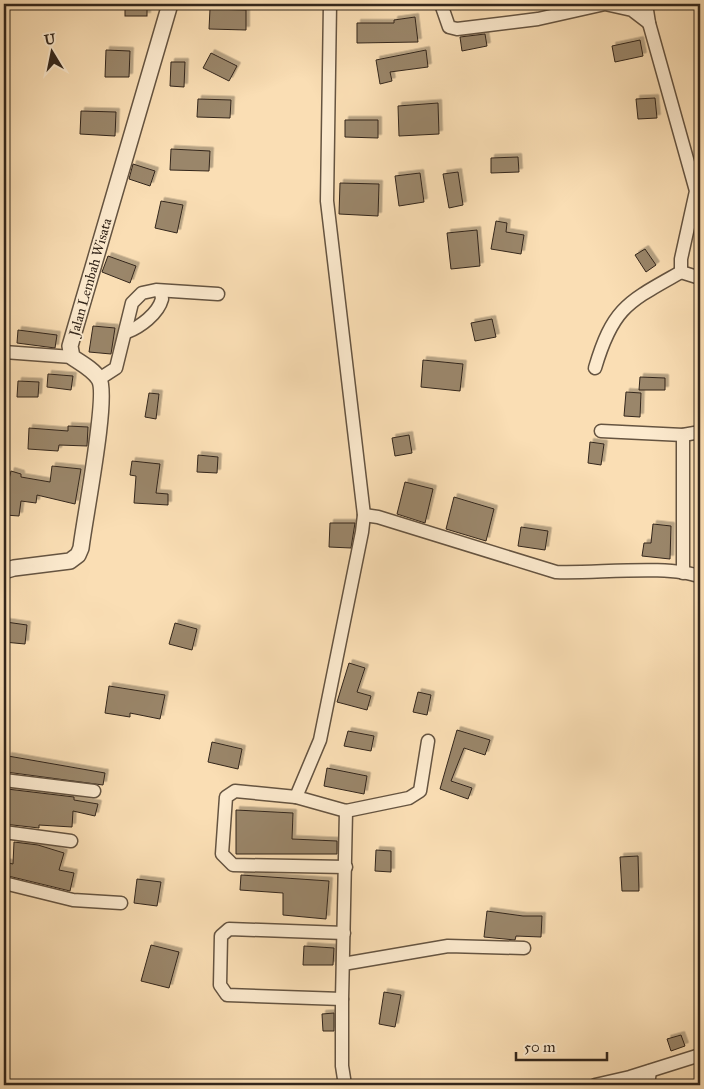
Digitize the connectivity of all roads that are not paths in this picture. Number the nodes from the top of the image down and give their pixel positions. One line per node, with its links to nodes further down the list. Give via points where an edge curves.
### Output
1 (170, 4): 13 (street, Jalan Lembah Wisata, via 70,346)
2 (330, 4): 19 (street, via 327,201)
3 (441, 4): 5 (street, via 449,27 457,28 538,19 605,4 632,10)
4 (646, 4): 5 (street)
5 (649, 23): 6 (street)
6 (698, 190): 7 (street, via 681,259)
7 (681, 272): 8 (street); 14 (street, via 623,308 609,330)
8 (700, 278)
9 (160, 292): 10 (street); 11 (street, via 159,307); 11 (street, via 146,290 136,297)
10 (218, 294)
11 (126, 332): 15 (street, via 116,368)
12 (4, 352): 13 (street)
13 (72, 357): 15 (street)
14 (595, 368)
15 (99, 378): 20 (street, via 100,422 78,555 74,560 61,564)
16 (601, 431): 18 (street)
17 (700, 432): 18 (street)
18 (683, 435): 21 (street)
19 (364, 516): 21 (street, via 556,572); 26 (street, via 320,740)
20 (4, 571)
21 (683, 573): 22 (street)
22 (700, 578)
23 (428, 741): 27 (street, via 420,791 409,798)
24 (4, 780): 25 (street)
25 (94, 791)
26 (296, 797): 27 (street); 30 (street, via 229,793 226,797 222,854 233,865)
27 (346, 811): 30 (street)
28 (4, 832): 29 (street)
29 (71, 840)
30 (346, 867): 33 (street)
31 (4, 883): 32 (street, via 73,900)
32 (121, 903)
33 (344, 932): 35 (street); 36 (street, via 229,929 221,936 220,985 227,995)
34 (524, 948): 35 (street, via 448,946)
35 (343, 964): 36 (street)
36 (342, 999): 39 (street)
37 (700, 1055): 38 (street)
38 (650, 1071): 40 (street); 41 (street)
39 (345, 1085)
40 (595, 1085)
41 (648, 1085)

